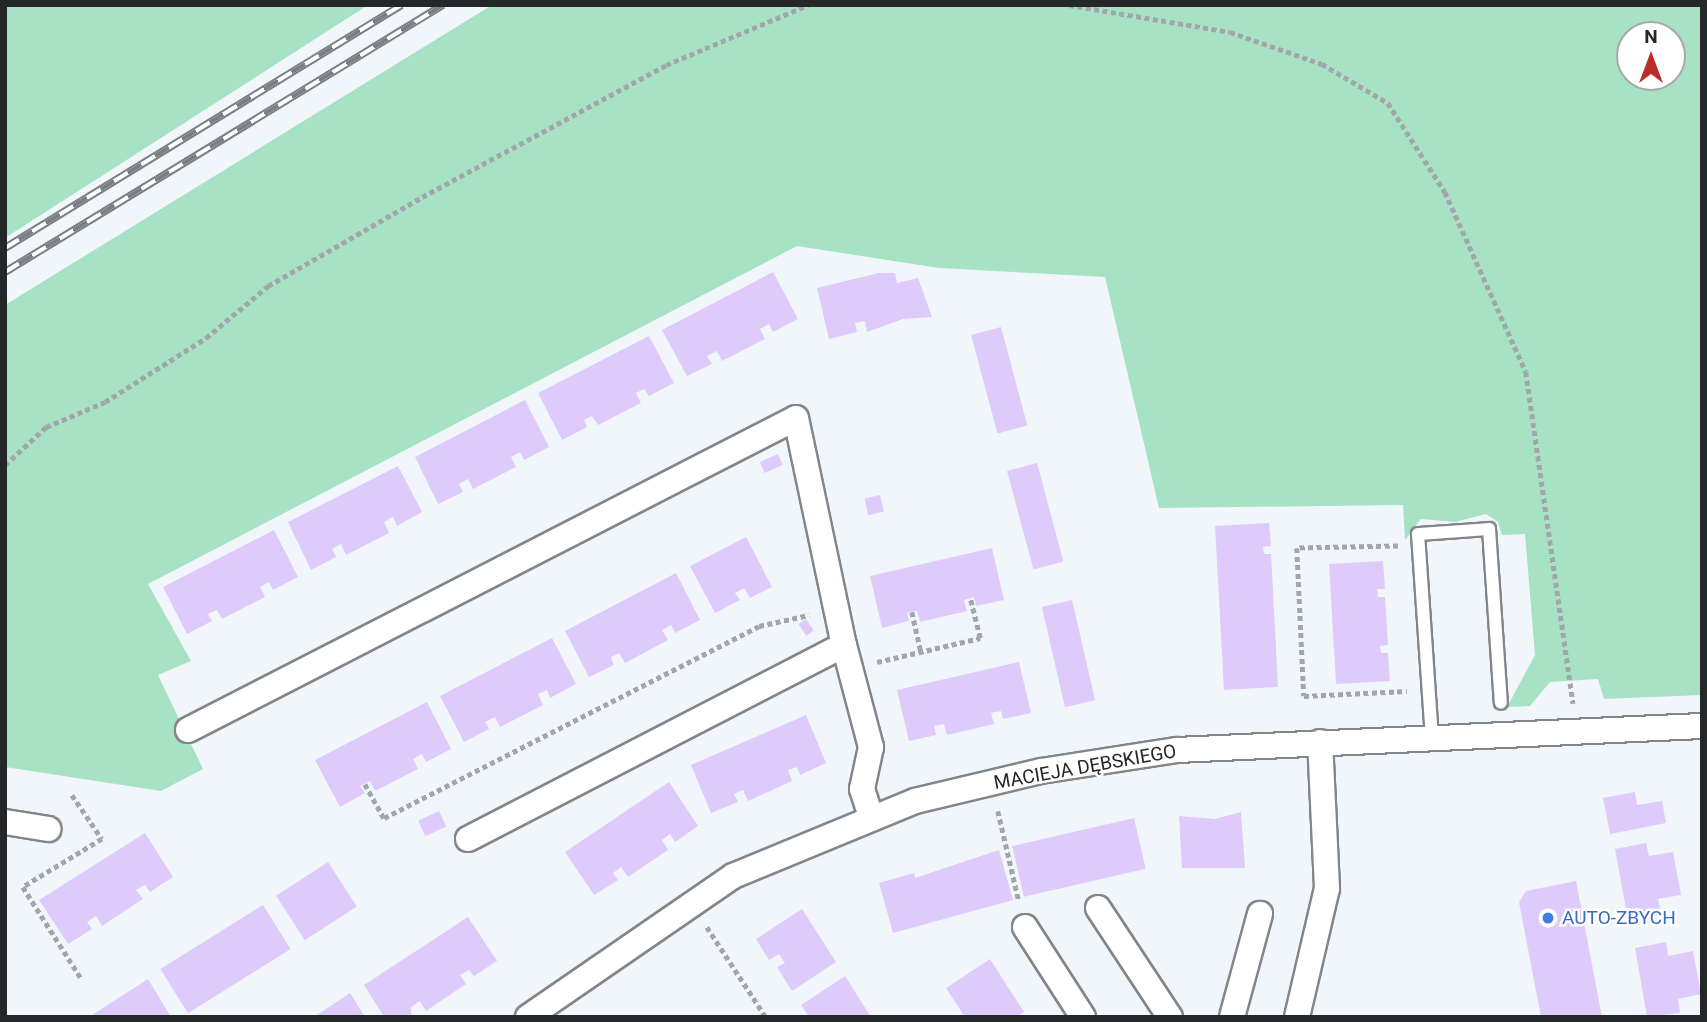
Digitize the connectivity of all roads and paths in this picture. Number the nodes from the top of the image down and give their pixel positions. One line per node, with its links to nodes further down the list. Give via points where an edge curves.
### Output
1 (808, 5): 4 (path, via 666,65 386,218 268,286 206,338 116,395 46,427)
2 (1069, 5): 3 (path)
3 (1105, 7): 14 (path, via 1230,32 1322,64 1388,103 1445,192 1526,372)
4 (5, 465)
5 (1419, 546): 11 (lane); 11 (path, via 1297,548 1304,696); 12 (lane, via 1418,534 1489,529)
6 (970, 598): 9 (path, via 980,638)
7 (912, 612): 9 (path)
8 (838, 613): 10 (street); 15 (street, via 796,418); 19 (path, via 791,616 759,626 384,818)
9 (921, 652): 10 (path)
10 (847, 657): 21 (street, via 871,747 862,789); 24 (street)
11 (1429, 690): 16 (lane)
12 (1501, 703)
13 (1702, 726): 14 (street, MACIEJA DĘBSKIEGO)
14 (1577, 728): 16 (street, MACIEJA DĘBSKIEGO)
15 (188, 730)
16 (1432, 738): 17 (street, MACIEJA DĘBSKIEGO)
17 (1320, 742): 18 (street, MACIEJA DĘBSKIEGO, via 1177,750); 35 (street, via 1327,888)
18 (992, 783): 21 (street, MACIEJA DĘBSKIEGO); 28 (path)
19 (365, 784)
20 (72, 795): 29 (path, via 102,839 23,887)
21 (871, 816): 25 (street, MACIEJA DĘBSKIEGO)
22 (5, 822): 23 (street)
23 (48, 829)
24 (468, 839)
25 (691, 902): 30 (street, MACIEJA DĘBSKIEGO); 31 (path)
26 (1098, 908): 33 (street)
27 (1260, 914): 34 (street)
28 (1023, 917): 32 (street)
29 (81, 978)
30 (528, 1017)
31 (766, 1017)
32 (1083, 1017)
33 (1170, 1017)
34 (1232, 1017)
35 (1297, 1017)

